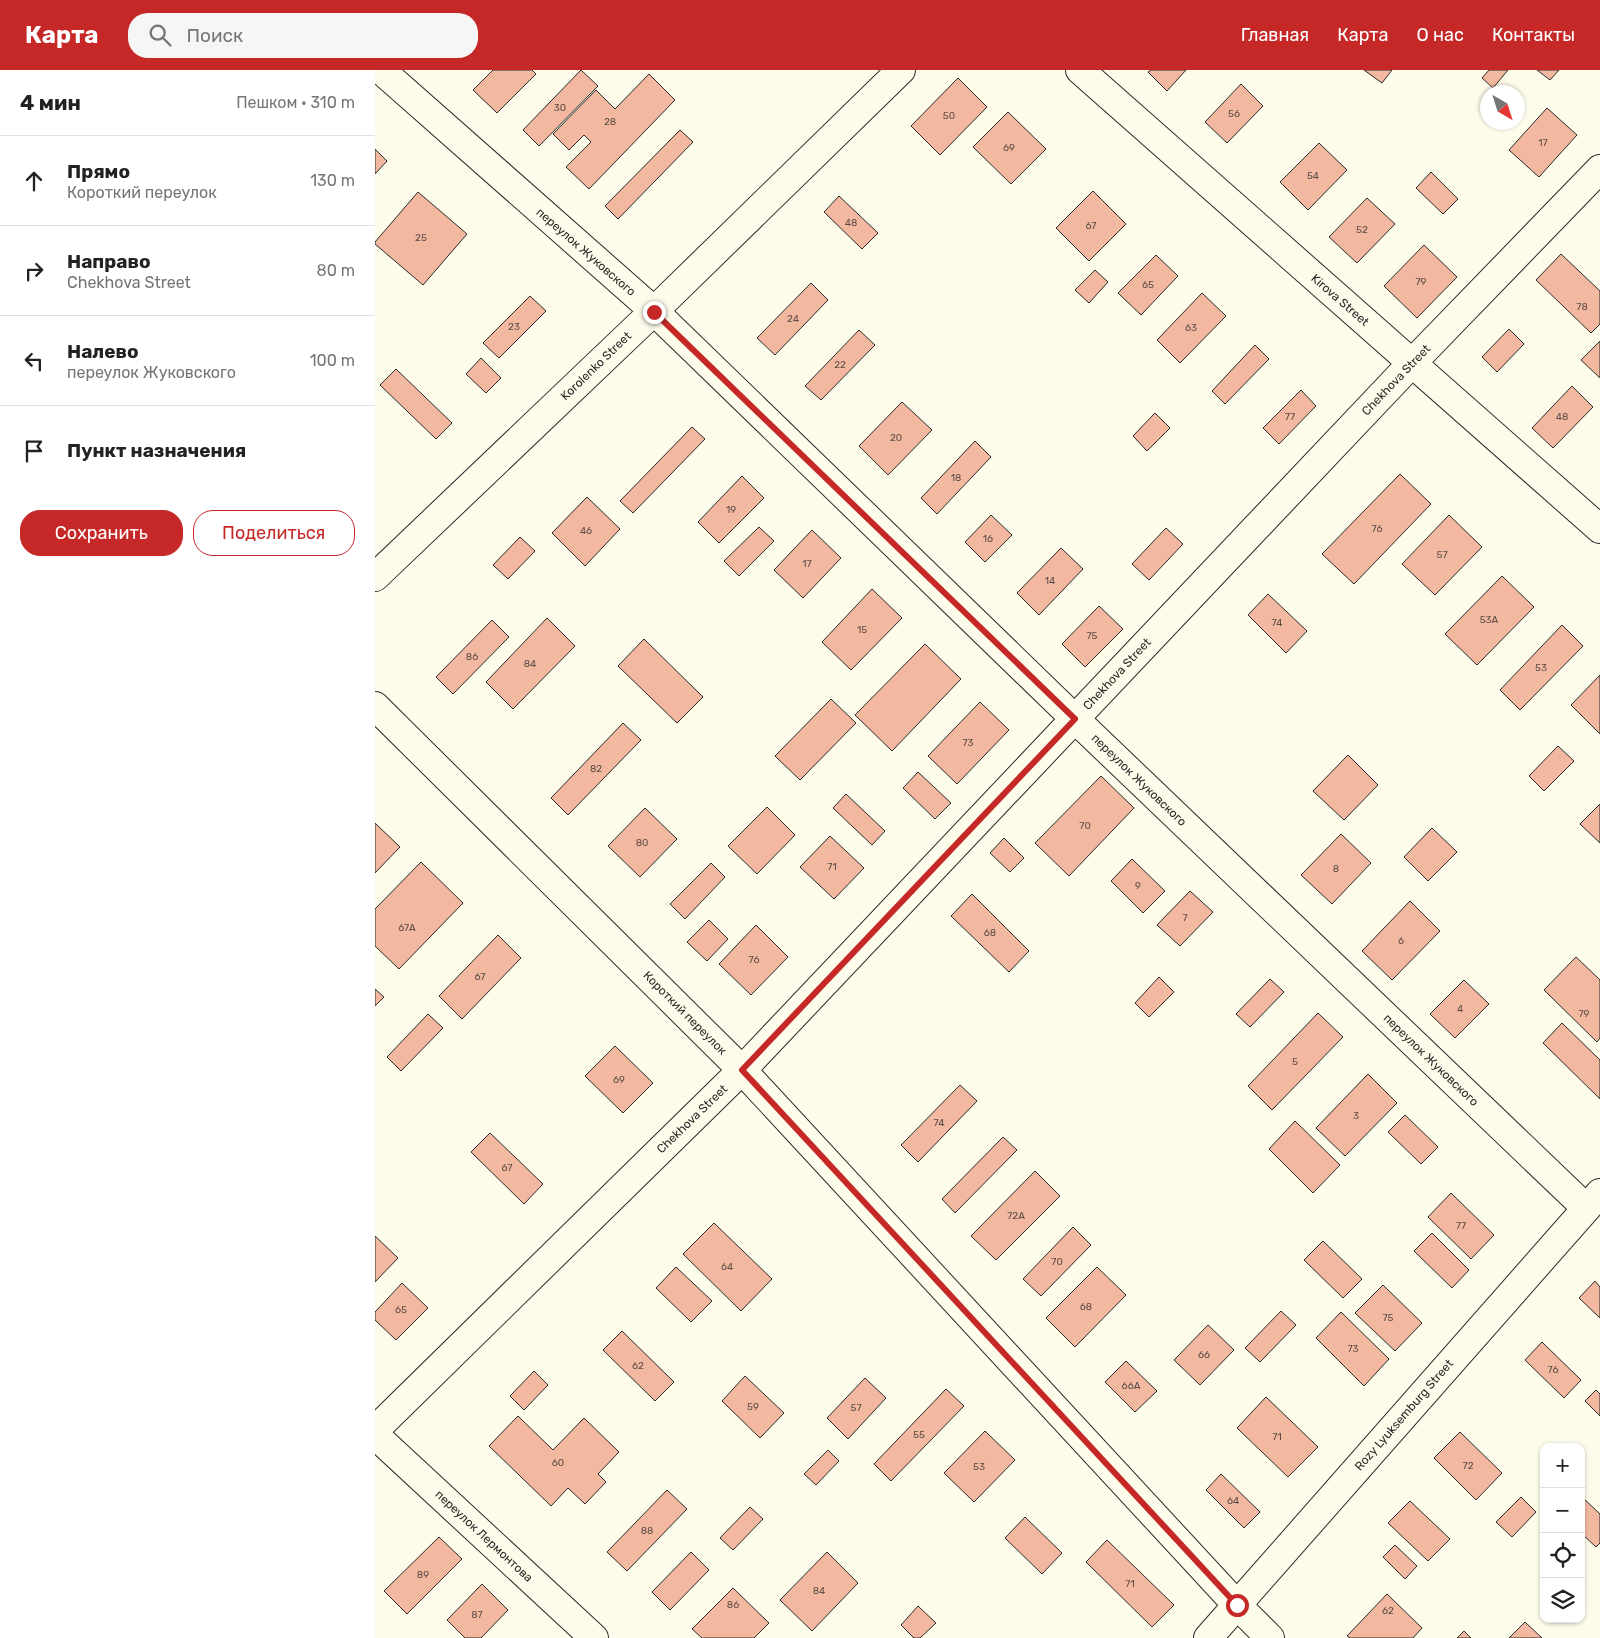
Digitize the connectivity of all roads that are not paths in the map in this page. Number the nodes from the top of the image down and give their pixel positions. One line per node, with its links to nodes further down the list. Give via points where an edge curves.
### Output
1 (381, 70): 5 (street, переулок Жуковского)
2 (901, 70): 5 (street, Korolenko Street)
3 (1079, 70): 6 (street, Kirova Street)
4 (1600, 169): 6 (street, Chekhova Street)
5 (654, 312): 8 (street, Korolenko Street); 10 (street, переулок Жуковского)
6 (1412, 363): 7 (street, Kirova Street); 10 (street, Chekhova Street)
7 (1600, 529)
8 (375, 577)
9 (375, 706): 11 (street, Короткий переулок)
10 (1075, 719): 11 (street, Chekhova Street); 12 (street, переулок Жуковского)
11 (742, 1070): 13 (street, Chekhova Street); 15 (street, Короткий переулок)
12 (1593, 1201): 15 (street, Rozy Lyuksemburg Street)
13 (375, 1430)
14 (375, 1435): 16 (street, переулок Лермонтова)
15 (1237, 1605): 17 (street, Rozy Lyuksemburg Street); 18 (street, Короткий переулок)
16 (593, 1638)
17 (1208, 1638)
18 (1271, 1638)

